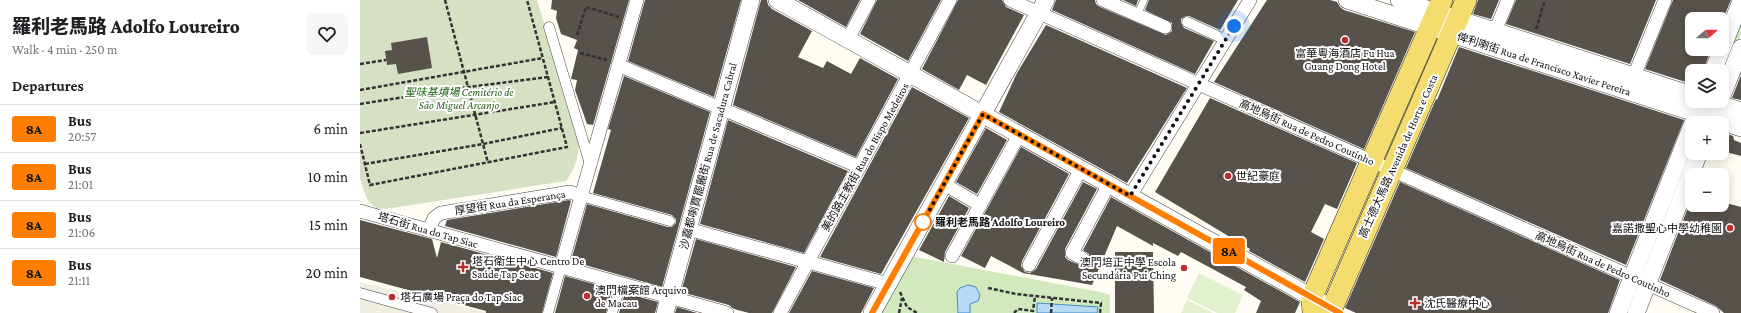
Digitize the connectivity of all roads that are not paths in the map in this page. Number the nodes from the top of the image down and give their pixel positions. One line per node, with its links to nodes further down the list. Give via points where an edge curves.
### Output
1 (637, 0): 28 (street)
2 (751, 0): 37 (street, 沙嘉都喇賈罷麗街 Rua de Sacadura Cabral)
3 (777, 0): 25 (street)
4 (869, 0): 25 (street)
5 (950, 0): 29 (street, 美的路主教街 Rua do Bispo Medeiros)
6 (1010, 0): 16 (street, 高地烏街 Rua de Pedro Coutinho)
7 (1103, 0): 18 (street)
8 (1144, 0): 18 (lane)
9 (1250, 0): 26 (street)
10 (1347, 0): 17 (street, 俾利喇街 Rua de Francisco Xavier Pereira)
11 (1399, 0): 17 (street, 俾利喇街 Rua de Francisco Xavier Pereira)
12 (1466, 0): 22 (main road, 高士德大馬路 Avenida de Horta e Costa)
13 (1508, 0): 23 (street)
14 (1665, 0): 30 (street)
15 (1741, 1): 24 (street)
16 (1043, 6): 32 (street, 高地烏街 Rua de Pedro Coutinho); 39 (street)
17 (1436, 13): 22 (street, 俾利喇街 Rua de Francisco Xavier Pereira); 45 (main road, 高士德大馬路 Avenida de Horta e Costa)
18 (1137, 15): 21 (street)
19 (1187, 22): 26 (street)
20 (549, 27): 46 (street)
21 (1165, 27)
22 (1455, 27): 23 (street, 俾利喇街 Rua de Francisco Xavier Pereira); 40 (street, 俾利喇街 Rua de Francisco Xavier Pereira); 49 (main road, 高士德大馬路 Avenida de Horta e Costa)
23 (1495, 31): 30 (street, 俾利喇街 Rua de Francisco Xavier Pereira)
24 (1729, 31)
25 (848, 39): 29 (street)
26 (1226, 40): 32 (street)
27 (1741, 48): 31 (street)
28 (619, 64): 37 (street); 46 (street)
29 (910, 74): 39 (street); 47 (street, 美的路主教街 Rua do Bispo Medeiros)
30 (1634, 76): 33 (street, 俾利喇街 Rua de Francisco Xavier Pereira)
31 (1729, 76)
32 (1199, 84): 45 (street, 高地烏街 Rua de Pedro Coutinho); 53 (street)
33 (1685, 93)
34 (1714, 108): 40 (street, 俾利喇街 Rua de Francisco Xavier Pereira)
35 (1717, 108): 41 (street, 俾利喇街 Rua de Francisco Xavier Pereira)
36 (1722, 108): 38 (street, 俾利喇街 Rua de Francisco Xavier Pereira)
37 (721, 109): 47 (street); 57 (street, 沙嘉都喇賈罷麗街 Rua de Sacadura Cabral)
38 (1741, 111)
39 (983, 114): 42 (street); 50 (street)
40 (1696, 116)
41 (1741, 128)
42 (1019, 135): 48 (street); 54 (street)
43 (1685, 144): 64 (street)
44 (1696, 160): 67 (street)
45 (1372, 161): 49 (street, 高地烏街 Rua de Pedro Coutinho); 70 (main road, 高士德大馬路 Avenida de Horta e Costa)
46 (590, 164): 52 (street)
47 (860, 167): 61 (street, 美的路主教街 Rua do Bispo Medeiros)
48 (1081, 169): 51 (street); 62 (street)
49 (1392, 170): 64 (street, 高地烏街 Rua de Pedro Coutinho); 70 (main road, 高士德大馬路 Avenida de Horta e Costa)
50 (944, 184): 54 (street); 66 (street)
51 (1109, 184): 53 (street); 60 (street, via 1072,252)
52 (581, 196): 56 (street, 厚望街 Rua da Esperança); 58 (street, 厚望街 Rua da Esperança, via 570,192 442,213 434,218); 63 (street)
53 (1130, 196): 70 (street)
54 (980, 205): 59 (street)
55 (360, 211): 58 (street, 塔石街 Rua do Tap Siac)
56 (670, 221)
57 (688, 229): 61 (street); 69 (street, 沙嘉都喇賈罷麗街 Rua de Sacadura Cabral)
58 (429, 230): 63 (street, 塔石街 Rua do Tap Siac)
59 (952, 256)
60 (1082, 258)
61 (808, 261): 66 (street); 75 (street, 美的路主教街 Rua do Bispo Medeiros)
62 (1029, 265)
63 (561, 267): 65 (street, 塔石街 Rua do Tap Siac); 72 (street)
64 (1632, 277): 67 (street, 高地烏街 Rua de Pedro Coutinho); 77 (street)
65 (621, 284): 69 (street, 塔石街 Rua do Tap Siac); 73 (street)
66 (888, 284): 76 (street)
67 (1648, 284): 78 (street); 79 (street, 高地烏街 Rua de Pedro Coutinho)
68 (360, 293): 71 (street)
69 (667, 305): 74 (street, 塔石街 Rua do Tap Siac)
70 (1325, 309)
71 (432, 313)
72 (548, 313)
73 (612, 313)
74 (727, 313)
75 (780, 313)
76 (872, 313)
77 (1618, 313)
78 (1636, 313)
79 (1713, 313)

